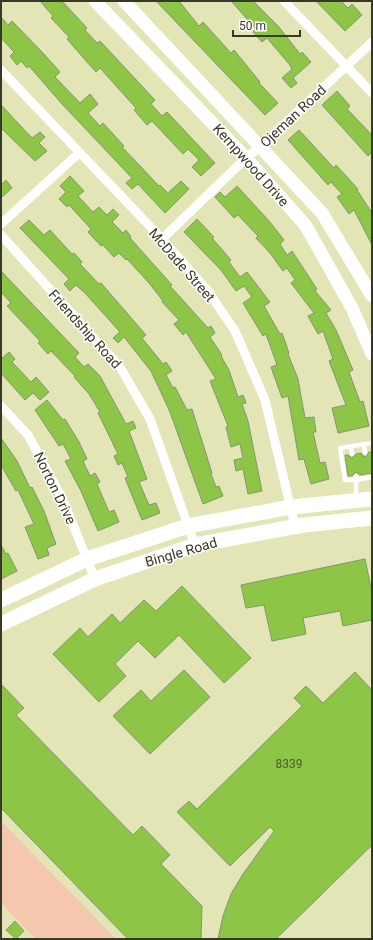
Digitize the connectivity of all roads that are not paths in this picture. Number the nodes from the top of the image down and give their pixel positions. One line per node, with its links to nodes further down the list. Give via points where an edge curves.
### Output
1 (96, 1): 6 (main road, Kempwood Drive)
2 (124, 1): 5 (main road, Kempwood Drive)
3 (284, 1): 7 (street)
4 (372, 42): 7 (street, Ojeman Road)
5 (165, 44): 6 (main road); 11 (main road, Kempwood Drive)
6 (149, 57): 13 (main road, Kempwood Drive)
7 (346, 66): 9 (street); 11 (street, Ojeman Road)
8 (1, 70): 12 (street, McDade Street)
9 (370, 92): 10 (street)
10 (372, 100)
11 (261, 146): 13 (street, Ojeman Road); 17 (main road, Kempwood Drive, via 322,213)
12 (79, 153): 14 (street); 16 (street, McDade Street)
13 (246, 158): 16 (street, Ojeman Road); 18 (main road, Kempwood Drive, via 306,226)
14 (1, 224)
15 (1, 236): 33 (street, Friendship Road, via 120,367 150,419)
16 (162, 239): 31 (street, McDade Street, via 208,291 235,331 264,400)
17 (349, 258): 18 (main road); 19 (main road, Kempwood Drive)
18 (330, 268): 20 (main road, Kempwood Drive, via 352,308)
19 (372, 296)
20 (372, 354)
21 (1, 406): 36 (street, Norton Drive, via 28,435 63,500)
22 (372, 443): 23 (lane)
23 (364, 444): 24 (lane); 25 (lane)
24 (351, 447): 26 (lane); 28 (lane, via 340,448 345,480)
25 (365, 452)
26 (352, 454)
27 (369, 476): 28 (lane)
28 (356, 478): 30 (lane)
29 (372, 499): 30 (main road, Bingle Road)
30 (356, 500): 31 (main road, Bingle Road)
31 (290, 507): 33 (main road, Bingle Road); 34 (street, McDade Street)
32 (372, 518): 34 (main road, Bingle Road)
33 (188, 526): 35 (street, Friendship Road); 36 (main road, Bingle Road)
34 (296, 526): 35 (main road, Bingle Road)
35 (195, 545): 37 (main road, Bingle Road)
36 (87, 560): 37 (street, Norton Drive); 38 (main road, Bingle Road)
37 (95, 579): 39 (main road, Bingle Road)
38 (1, 600)
39 (1, 624)

